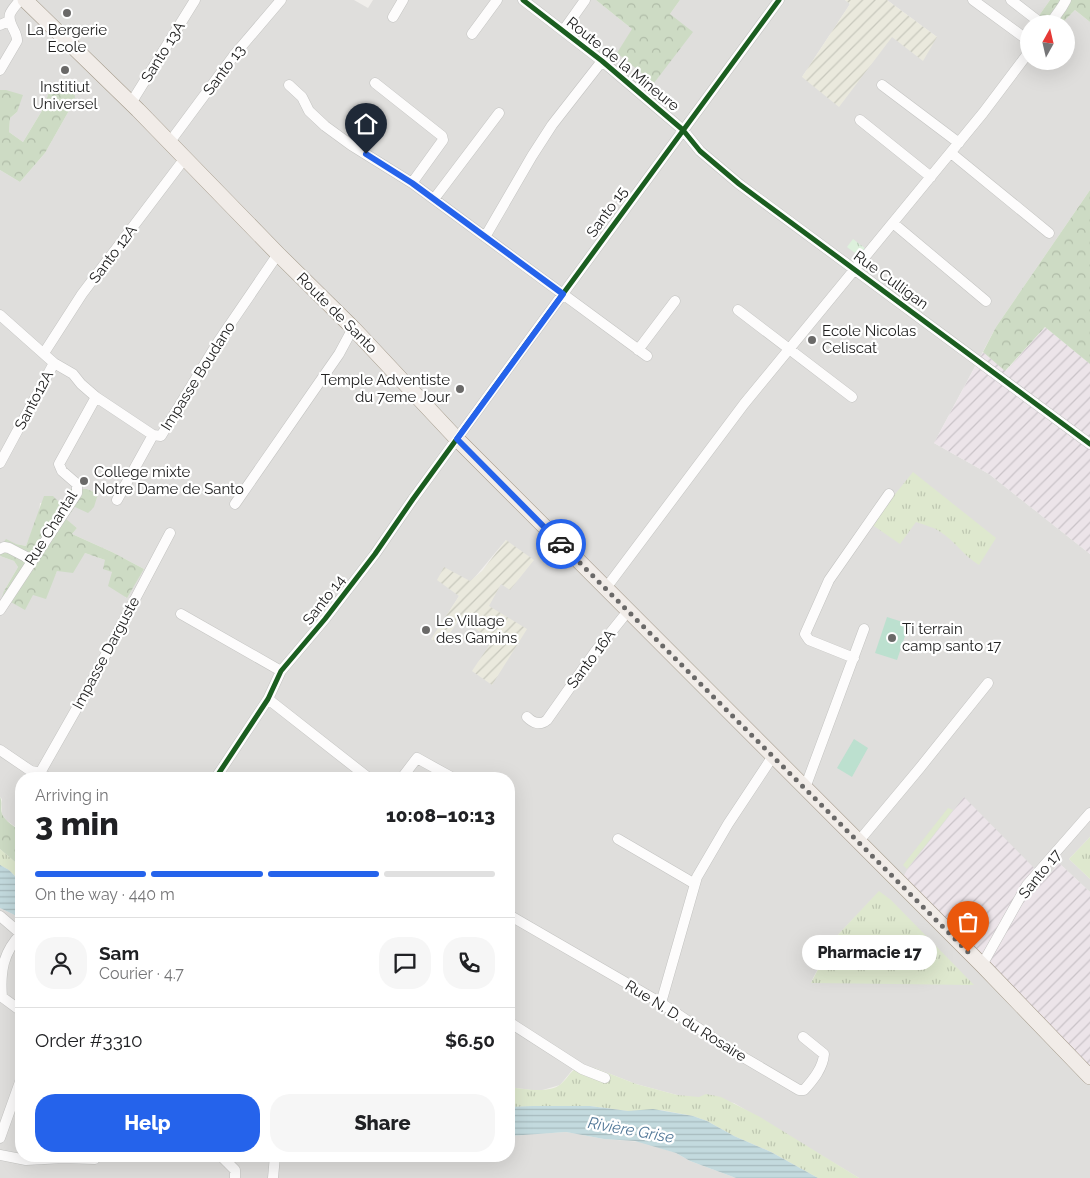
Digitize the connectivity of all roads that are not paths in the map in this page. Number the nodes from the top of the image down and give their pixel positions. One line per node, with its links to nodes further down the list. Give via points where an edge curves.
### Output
1 (20, 0): 16 (street)
2 (25, 0): 26 (main road, Route de Santo)
3 (195, 0): 26 (street, Santo 13A)
4 (281, 0): 30 (street, Santo 13, via 235,54)
5 (403, 0): 15 (street)
6 (497, 0): 18 (street)
7 (585, 0): 17 (street)
8 (779, 0): 29 (street, Santo 15)
9 (973, 0): 19 (street)
10 (1012, 0): 13 (street)
11 (1066, 0): 14 (street)
12 (525, 1): 17 (street, Route de la Mineure)
13 (1031, 15)
14 (1056, 15)
15 (393, 17)
16 (5, 23): 22 (street, via 18,37)
17 (563, 31): 20 (street, Route de la Mineure)
18 (472, 34)
19 (1020, 34)
20 (602, 60): 29 (street, Route de la Mineure); 39 (street, via 542,141)
21 (1020, 64): 31 (street)
22 (0, 70)
23 (375, 83): 35 (street, via 442,136 443,140)
24 (289, 85): 35 (street, via 302,96 309,111 325,126)
25 (882, 85): 31 (street)
26 (131, 103): 30 (main road, Route de Santo)
27 (499, 113): 36 (street)
28 (860, 120): 34 (street)
29 (683, 130): 41 (street, Rue Culligan, via 700,151 739,184); 42 (street, Santo 15)
30 (169, 143): 33 (main road, Route de Santo)
31 (959, 143): 32 (street)
32 (951, 153): 34 (street); 38 (street)
33 (185, 158): 40 (main road, Route de Santo); 50 (street, Santo 12A, via 82,294)
34 (931, 177): 37 (street)
35 (412, 183): 36 (street)
36 (434, 199): 39 (street)
37 (893, 223): 41 (street); 44 (street)
38 (1049, 233)
39 (485, 237): 42 (street)
40 (278, 254): 47 (main road, Route de Santo); 55 (street, Impasse Boudano, via 218,342 161,436)
41 (854, 270): 48 (street); 57 (street, Rue Culligan)
42 (563, 294): 49 (street); 56 (street, Santo 15)
43 (675, 301): 49 (street)
44 (986, 301)
45 (738, 310): 48 (street)
46 (0, 315): 50 (street, Impasse Boudano)
47 (353, 328): 56 (main road, Route de Santo); 61 (street, via 339,354)
48 (790, 348): 54 (street); 65 (street)
49 (638, 350): 51 (street)
50 (44, 353): 52 (street, Impasse Boudano)
51 (647, 356)
52 (54, 363): 53 (street, Impasse Boudano, via 73,374); 58 (street, Santo12A)
53 (96, 397): 55 (street, Impasse Boudano); 64 (street, Rue Chantal, via 59,464 77,484 77,493)
54 (852, 397)
55 (154, 435): 60 (street)
56 (457, 439): 65 (main road, Route de Santo); 71 (street, Santo 14, via 375,554)
57 (1090, 444)
58 (0, 463)
59 (889, 494): 70 (street, via 829,580 805,634 809,640)
60 (117, 500)
61 (234, 504)
62 (170, 533): 78 (street, Impasse Darguste)
63 (0, 549): 64 (street, via 8,548)
64 (32, 560): 66 (street, Rue Chantal)
65 (606, 588): 67 (main road, Route de Santo)
66 (0, 610)
67 (628, 611): 74 (street, Santo 16A, via 545,722 534,722); 76 (main road, Route de Santo)
68 (181, 614): 71 (street)
69 (864, 629): 70 (street)
70 (854, 658): 83 (street)
71 (281, 670): 73 (street, Santo 14)
72 (988, 683): 86 (street)
73 (268, 699): 79 (street, Santo 14); 80 (street)
74 (527, 717)
75 (0, 750): 77 (street)
76 (773, 756): 83 (main road, Route de Santo); 87 (street, via 728,824)
77 (36, 772)
78 (40, 772)
79 (220, 772)
80 (361, 772)
81 (406, 772): 82 (street, via 417,758)
82 (442, 772)
83 (806, 788): 86 (main road, Route de Santo)
84 (1090, 813): 92 (street, Santo 17, via 1027,885)
85 (618, 839): 87 (street)
86 (858, 842): 92 (main road, Route de Santo)
87 (695, 884): 93 (street)
88 (0, 916): 90 (street)
89 (515, 918): 93 (street, Rue N. D. du Rosaire)
90 (15, 929)
91 (15, 940): 94 (street, via 6,955 1,978 2,997)
92 (982, 965): 97 (main road, Route de Santo)
93 (661, 1003): 96 (street, Rue N. D. du Rosaire, via 799,1090 804,1090 813,1080 824,1054)
94 (15, 1007)
95 (515, 1026): 98 (street, via 582,1069)
96 (803, 1036)
97 (1090, 1077)
98 (605, 1078)
99 (15, 1096): 100 (street)
100 (0, 1138)
101 (0, 1155): 102 (street)
102 (15, 1158)
103 (227, 1162): 105 (street, via 236,1170)
104 (274, 1162): 106 (street)
105 (235, 1178)
106 (273, 1178)

